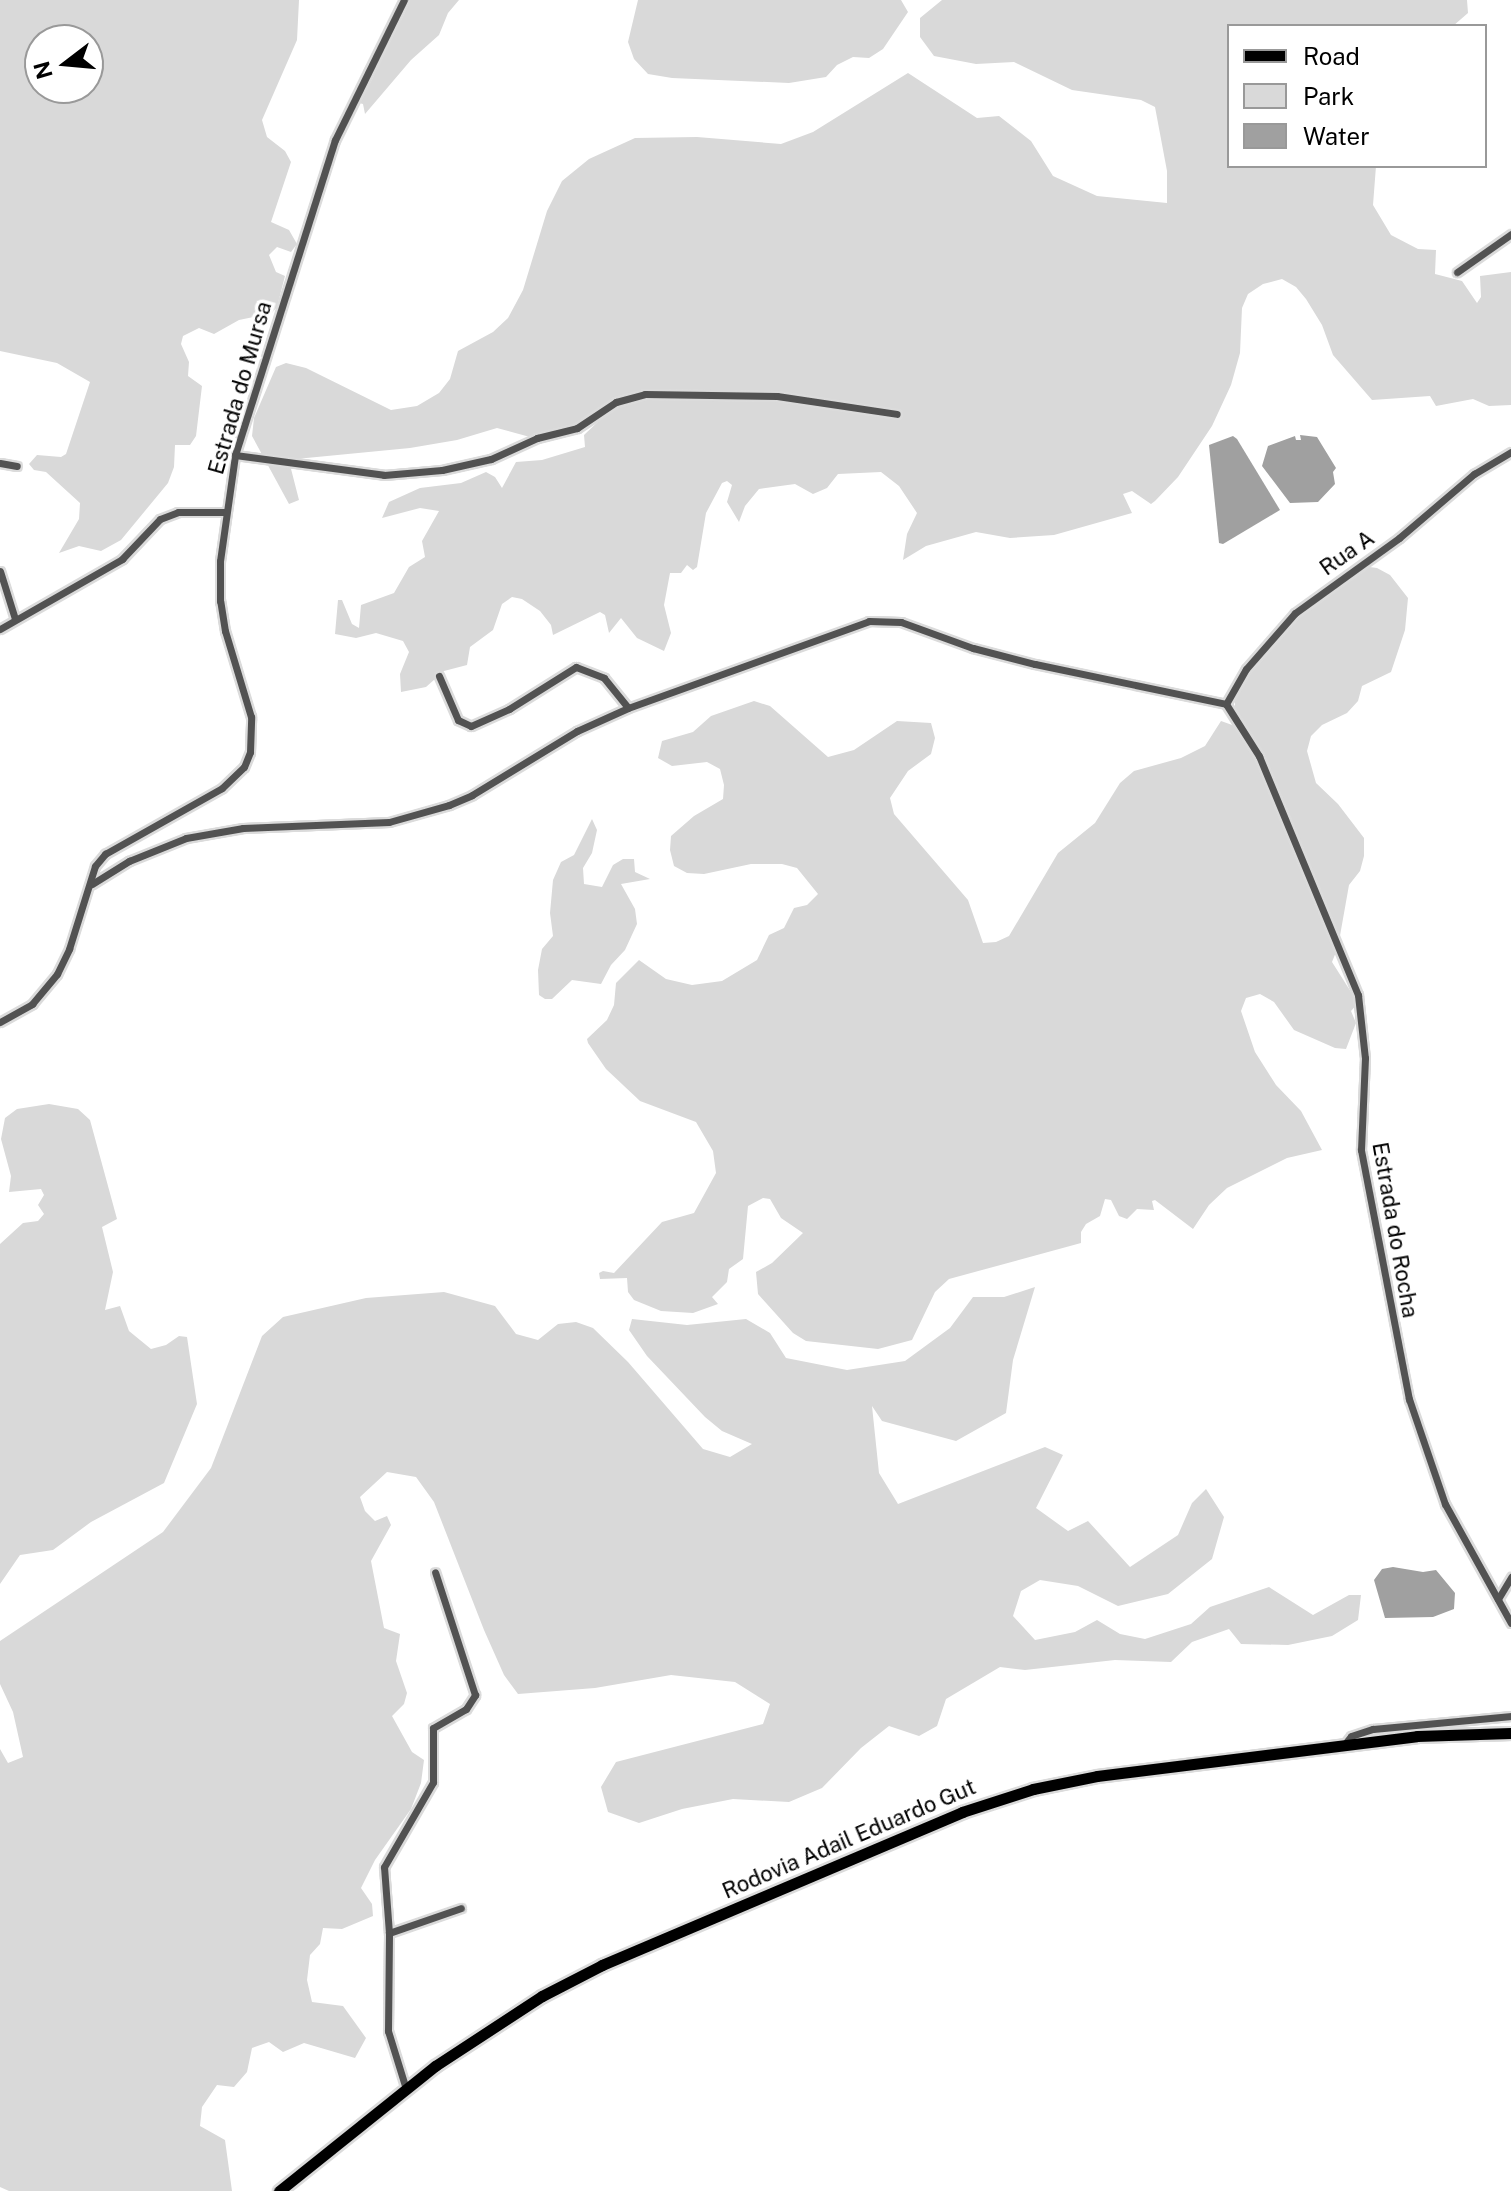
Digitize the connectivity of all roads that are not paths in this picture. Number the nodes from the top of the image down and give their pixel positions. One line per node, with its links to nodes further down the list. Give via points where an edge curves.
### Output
1 (404, 0): 6 (street, Estrada do Mursa, via 335,140)
2 (1511, 234): 3 (street)
3 (1457, 272)
4 (897, 414): 6 (street, via 777,396 645,394 616,402 568,432 442,470 384,475)
5 (1511, 452): 14 (street, Rua A, via 1474,474 1388,547 1295,613 1246,669)
6 (235, 455): 9 (street, Estrada do Mursa)
7 (0, 463): 8 (street)
8 (17, 466)
9 (226, 512): 11 (street, via 178,512 160,519 122,559); 16 (street, Estrada do Mursa, via 220,601 251,717 250,752 244,767 222,788 105,854 95,866)
10 (0, 571): 11 (street)
11 (15, 619): 12 (street)
12 (0, 629)
13 (439, 676): 15 (street, via 458,720 471,726 576,667 604,678)
14 (1226, 704): 15 (street, via 1035,664 885,620 852,626); 20 (street, Estrada do Rocha, via 1259,756 1358,995 1365,1058 1361,1150 1409,1399 1445,1504)
15 (628, 708): 16 (street, via 577,731 472,795 428,812 359,826 243,828 200,835 144,853)
16 (92, 884): 17 (street, Estrada do Mursa, via 69,949 47,988 32,1004)
17 (0, 1022)
18 (435, 1572): 26 (street, via 475,1695 466,1709 433,1728 433,1782 384,1867)
19 (1511, 1577): 20 (street)
20 (1498, 1599): 21 (street, Estrada do Rocha)
21 (1511, 1623)
22 (1511, 1716): 24 (street, via 1373,1729 1351,1736)
23 (1511, 1733): 24 (main road, Rodovia Adail Eduardo Gut)
24 (1344, 1745): 27 (main road, Rodovia Adail Eduardo Gut, via 1097,1776 962,1812 570,1981 479,2034)
25 (461, 1908): 26 (street)
26 (389, 1933): 27 (street, via 388,2031)
27 (406, 2089): 28 (main road, Rodovia Adail Eduardo Gut)
28 (279, 2191)

